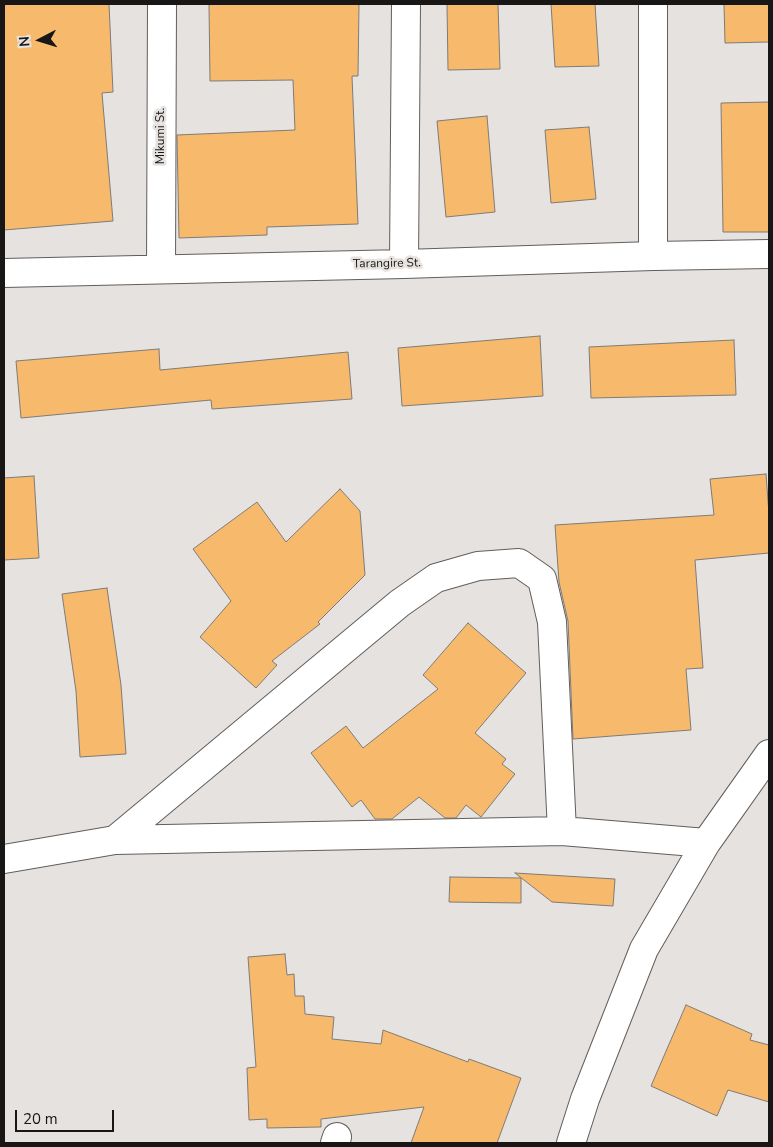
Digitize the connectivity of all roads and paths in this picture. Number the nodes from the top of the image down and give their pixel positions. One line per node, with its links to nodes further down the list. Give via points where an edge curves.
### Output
1 (162, 4): 7 (street, Mikumi St.)
2 (406, 4): 6 (street)
3 (653, 4): 5 (street)
4 (769, 254): 5 (street, Tarangire St.)
5 (653, 256): 6 (street, Tarangire St.)
6 (404, 264): 7 (street, Tarangire St.)
7 (161, 269): 8 (street, Tarangire St.)
8 (4, 273)
9 (769, 754): 12 (street)
10 (562, 831): 11 (street); 11 (street, via 552,622 542,579 519,563 478,566 436,578 407,598); 12 (street)
11 (115, 840): 13 (street)
12 (706, 843): 14 (street, via 644,949)
13 (4, 859)
14 (571, 1143)

